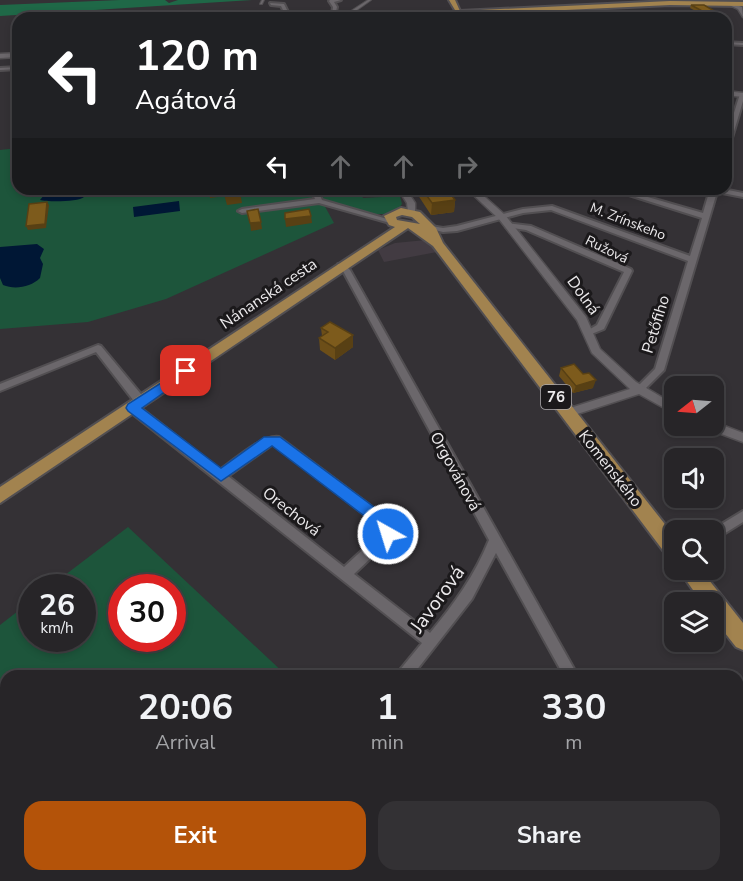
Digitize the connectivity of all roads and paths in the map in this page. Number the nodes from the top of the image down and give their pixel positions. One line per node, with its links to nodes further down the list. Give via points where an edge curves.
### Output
1 (339, 0): 8 (street, via 331,1)
2 (370, 0): 9 (street)
3 (454, 0): 6 (main road)
4 (271, 4): 7 (street, via 283,4)
5 (742, 6): 6 (main road, via 670,3); 11 (street)
6 (457, 10): 10 (main road)
7 (286, 12)
8 (334, 12)
9 (354, 12)
10 (452, 12)
11 (743, 16)
12 (742, 93): 13 (street)
13 (732, 124)
14 (316, 195): 19 (street)
15 (404, 195): 22 (street)
16 (477, 195): 23 (street, Dolná)
17 (634, 195): 21 (street)
18 (712, 195): 21 (street, Petőfiho)
19 (319, 201): 20 (street); 22 (street)
20 (242, 211)
21 (704, 216): 25 (street, Petőfiho)
22 (401, 221): 24 (main road, 76); 24 (main road, via 411,231); 26 (main road, Nánanská cesta)
23 (505, 221): 24 (street, M. Zrínskeho); 25 (street, M. Zrínskeho, via 542,208 556,209); 27 (street, Dolná); 27 (street, Ružová, via 628,271 601,327)
24 (433, 236): 32 (main road, Komenského / 76)
25 (692, 259): 29 (street, Petőfiho, via 659,370)
26 (341, 266): 31 (main road, Nánanská cesta); 40 (street, Orgovánová)
27 (589, 332): 29 (street, Dolná, via 596,351)
28 (0, 388): 31 (street, Orechová, via 98,348)
29 (639, 390): 30 (street, Dolná); 32 (street, Petőfiho)
30 (664, 404)
31 (137, 405): 35 (street, Orechová); 36 (main road, Nánanská cesta)
32 (568, 413): 39 (main road, Komenského / 76)
33 (724, 431): 34 (street)
34 (743, 438)
35 (221, 475): 41 (street, Orechová); 41 (street, via 275,440 388,526 388,534)
36 (0, 496)
37 (743, 516): 38 (street)
38 (724, 528)
39 (664, 537)
40 (495, 541): 44 (street, Javorová, via 488,561); 46 (street, Orgovánová)
41 (345, 574): 44 (street, Orechová)
42 (697, 580): 43 (main road)
43 (743, 640)
44 (431, 642): 45 (street, Javorová)
45 (409, 670)
46 (568, 670)

